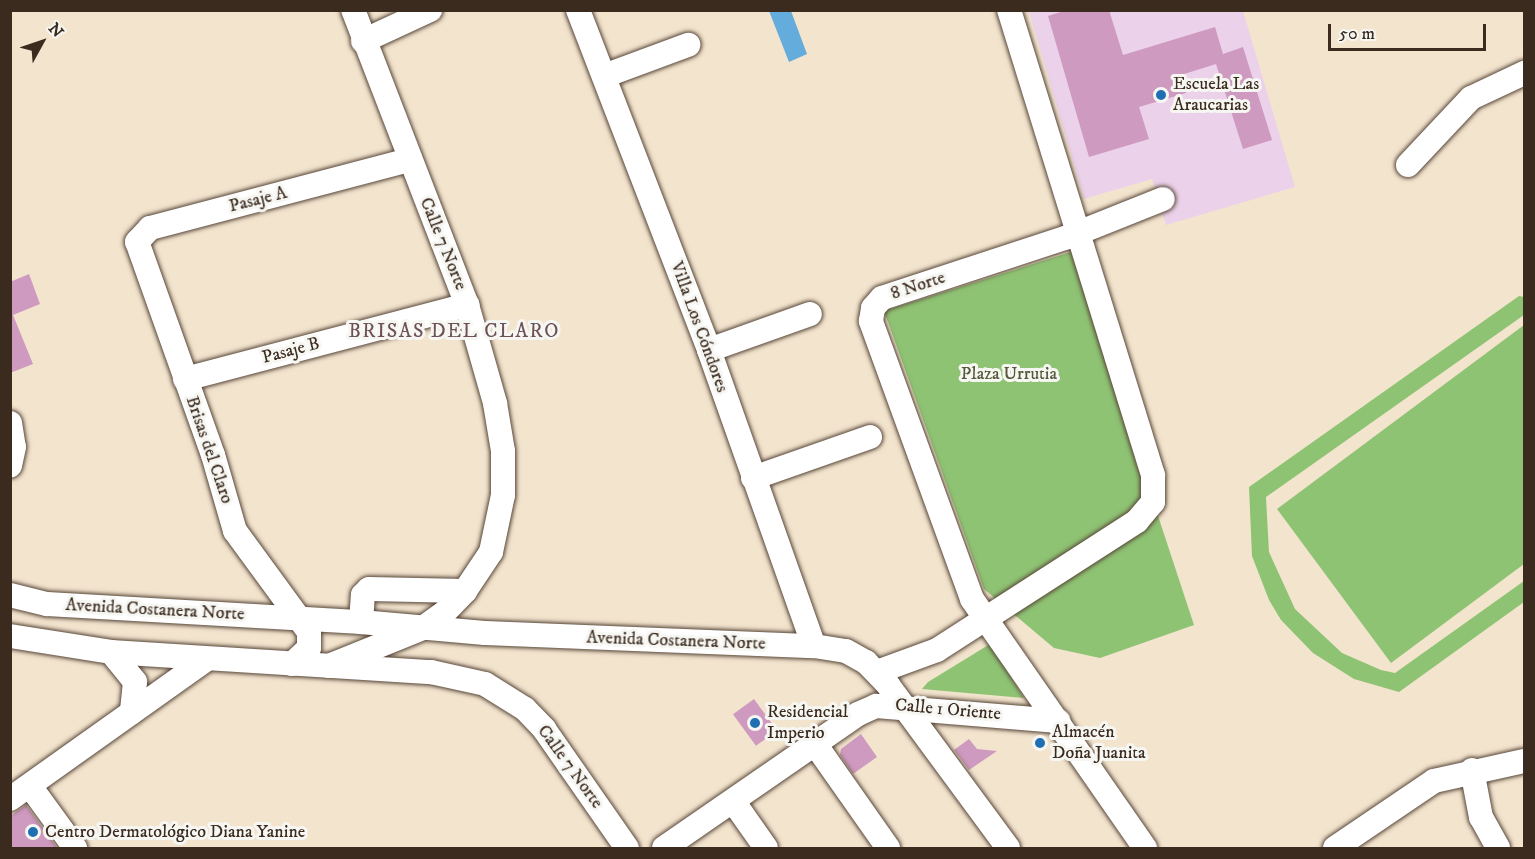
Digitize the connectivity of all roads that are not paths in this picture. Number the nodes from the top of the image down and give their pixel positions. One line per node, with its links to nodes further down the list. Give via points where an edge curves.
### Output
1 (353, 10): 5 (street, Calle 7 Norte)
2 (430, 10): 5 (street)
3 (578, 10): 8 (street, Villa Los Cóndores)
4 (1009, 10): 12 (street)
5 (363, 41): 9 (street, Calle 7 Norte)
6 (688, 45): 8 (street)
7 (1524, 73): 10 (street, via 1471,98)
8 (604, 76): 16 (street, Villa Los Cóndores)
9 (410, 160): 13 (street, Pasaje A, via 150,228 137,242); 14 (street, Calle 7 Norte)
10 (1408, 165)
11 (1163, 199): 12 (street, 8 Norte)
12 (1078, 233): 25 (street, via 1153,475 1153,502 1137,521); 25 (street, 8 Norte, via 882,298 873,308 872,321 905,420 972,599)
13 (145, 266): 17 (street, Brisas del Claro)
14 (467, 305): 17 (street, Pasaje B); 22 (street, Calle 7 Norte, via 495,403 503,451 503,495 491,552)
15 (810, 314): 16 (street)
16 (709, 351): 21 (street, Villa Los Cóndores)
17 (185, 379): 24 (street, Brisas del Claro, via 235,531)
18 (10, 423): 20 (street)
19 (870, 436): 21 (street)
20 (12, 462)
21 (753, 478): 29 (street, Villa Los Cóndores)
22 (465, 591): 26 (street, via 369,589 363,595); 27 (street, Calle 7 Norte)
23 (10, 595): 24 (street, Avenida Costanera Norte, via 47,604)
24 (301, 618): 26 (street, Avenida Costanera Norte); 32 (street, via 311,641 304,655)
25 (984, 618): 35 (street, via 926,657); 39 (street, 8 Norte)
26 (361, 622): 27 (street, Avenida Costanera Norte)
27 (423, 628): 29 (street, Avenida Costanera Norte); 33 (street, Avenida Costanera Norte); 34 (street, via 423,650)
28 (10, 636): 30 (street, Avenida Costanera Norte)
29 (814, 646): 35 (street, Avenida Costanera Norte, via 855,655)
30 (111, 652): 31 (street, Avenida Costanera Norte); 38 (street, via 135,682)
31 (207, 659): 32 (street, Avenida Costanera Norte); 38 (street)
32 (292, 664): 33 (street, Avenida Costanera Norte)
33 (329, 666): 34 (street, Avenida Costanera Norte)
34 (431, 672): 36 (street, Avenida Costanera Norte, via 485,684)
35 (877, 672): 37 (street, Avenida Costanera Norte)
36 (504, 695): 46 (street, Calle 7 Norte, via 544,729)
37 (905, 706): 39 (street, Calle 1 Oriente); 40 (street, Calle 1 Oriente, via 867,710); 50 (street, Avenida Costanera Norte)
38 (132, 712): 43 (street)
39 (1058, 721): 51 (street, 8 Norte)
40 (815, 744): 44 (street, Calle 1 Oriente); 49 (street)
41 (1524, 762): 42 (street)
42 (1472, 770): 52 (street, via 1434,781); 53 (street, via 1481,817)
43 (20, 792): 45 (street)
44 (733, 801): 47 (street, Calle 1 Oriente); 48 (street)
45 (75, 849)
46 (627, 849)
47 (664, 849)
48 (766, 849)
49 (888, 849)
50 (1008, 849)
51 (1145, 849)
52 (1335, 849)
53 (1498, 849)

